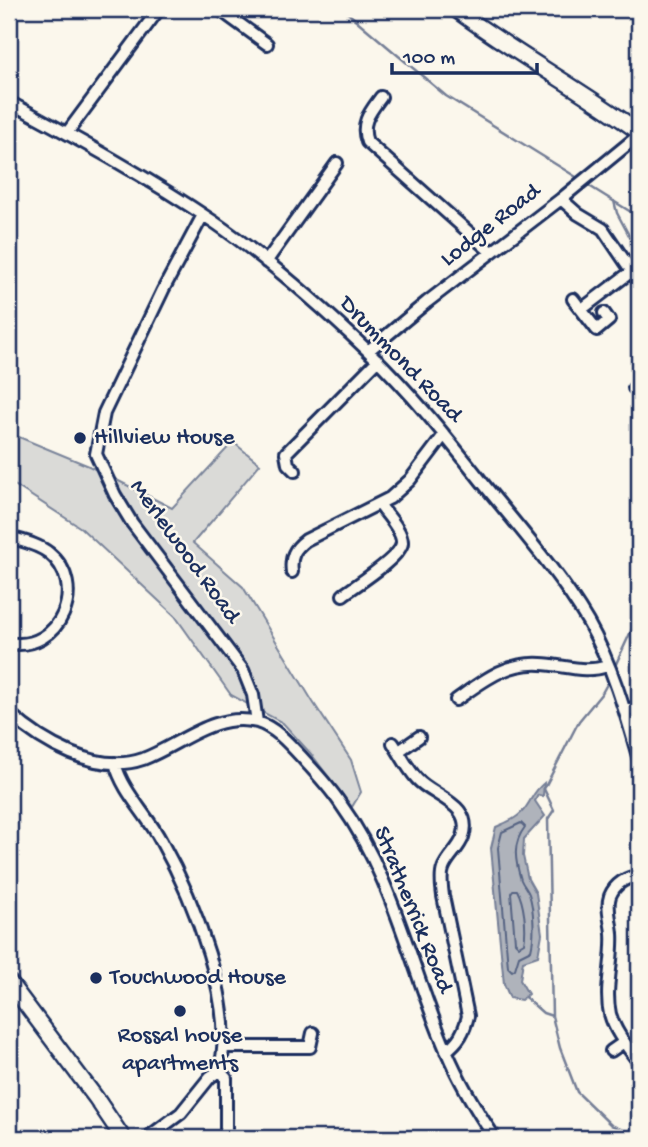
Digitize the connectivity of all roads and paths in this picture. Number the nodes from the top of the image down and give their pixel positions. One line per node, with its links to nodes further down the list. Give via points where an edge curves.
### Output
1 (159, 9): 7 (street)
2 (219, 9): 4 (street)
3 (455, 9): 8 (main road)
4 (268, 44)
5 (9, 102): 7 (street, Drummond Road)
6 (381, 103): 12 (street, via 364,122 367,142)
7 (67, 133): 11 (street, Drummond Road)
8 (639, 134): 10 (street, Lodge Road)
9 (337, 163): 13 (street)
10 (561, 199): 12 (street, Lodge Road); 14 (street, via 603,229)
11 (203, 215): 13 (street, Drummond Road); 33 (street, Merlewood Road, via 104,413 96,454 132,523 243,670)
12 (491, 252): 19 (street, Lodge Road)
13 (266, 262): 19 (street, Drummond Road)
14 (632, 271): 15 (street); 17 (street)
15 (639, 282)
16 (573, 299): 17 (street)
17 (582, 309): 18 (street, via 597,330 609,320)
18 (604, 313)
19 (369, 351): 20 (street, Drummond Road)
20 (378, 360): 21 (street, Drummond Road); 22 (street, via 286,453)
21 (444, 435): 23 (street, via 410,480); 28 (street, Drummond Road, via 569,593)
22 (295, 471)
23 (379, 504): 25 (street, via 306,540 293,554); 26 (street, via 398,531 402,546)
24 (9, 537): 27 (street, via 50,553 67,577 68,592 67,607 49,634 30,643)
25 (292, 572)
26 (343, 595)
27 (9, 643)
28 (607, 666): 29 (street, via 577,670 543,664 511,666 460,697); 31 (street, Drummond Road)
29 (471, 706)
30 (639, 706): 31 (street)
31 (625, 710): 35 (street, Drummond Road)
32 (9, 713): 36 (street, via 64,749)
33 (257, 722): 36 (street, via 228,721 205,727 142,759); 42 (street, Stratherrick Road, via 287,741 354,823 385,887)
34 (419, 737): 42 (street, via 396,747 418,780 453,803 464,822 464,835 443,869 442,880 468,1016 463,1032)
35 (639, 760)
36 (115, 763): 41 (street, via 124,787 147,816 184,887 207,949)
37 (639, 876): 40 (street, via 621,882 609,900 613,949 610,1013)
38 (9, 982): 46 (main road)
39 (313, 1033): 41 (street, via 310,1048)
40 (624, 1042): 43 (street); 44 (street)
41 (225, 1047): 45 (street)
42 (446, 1051): 49 (street, Stratherrick Road)
43 (611, 1051)
44 (637, 1060)
45 (219, 1071): 47 (street, via 181,1113); 48 (street, via 226,1078)
46 (122, 1138)
47 (147, 1138)
48 (226, 1138)
49 (495, 1138)

